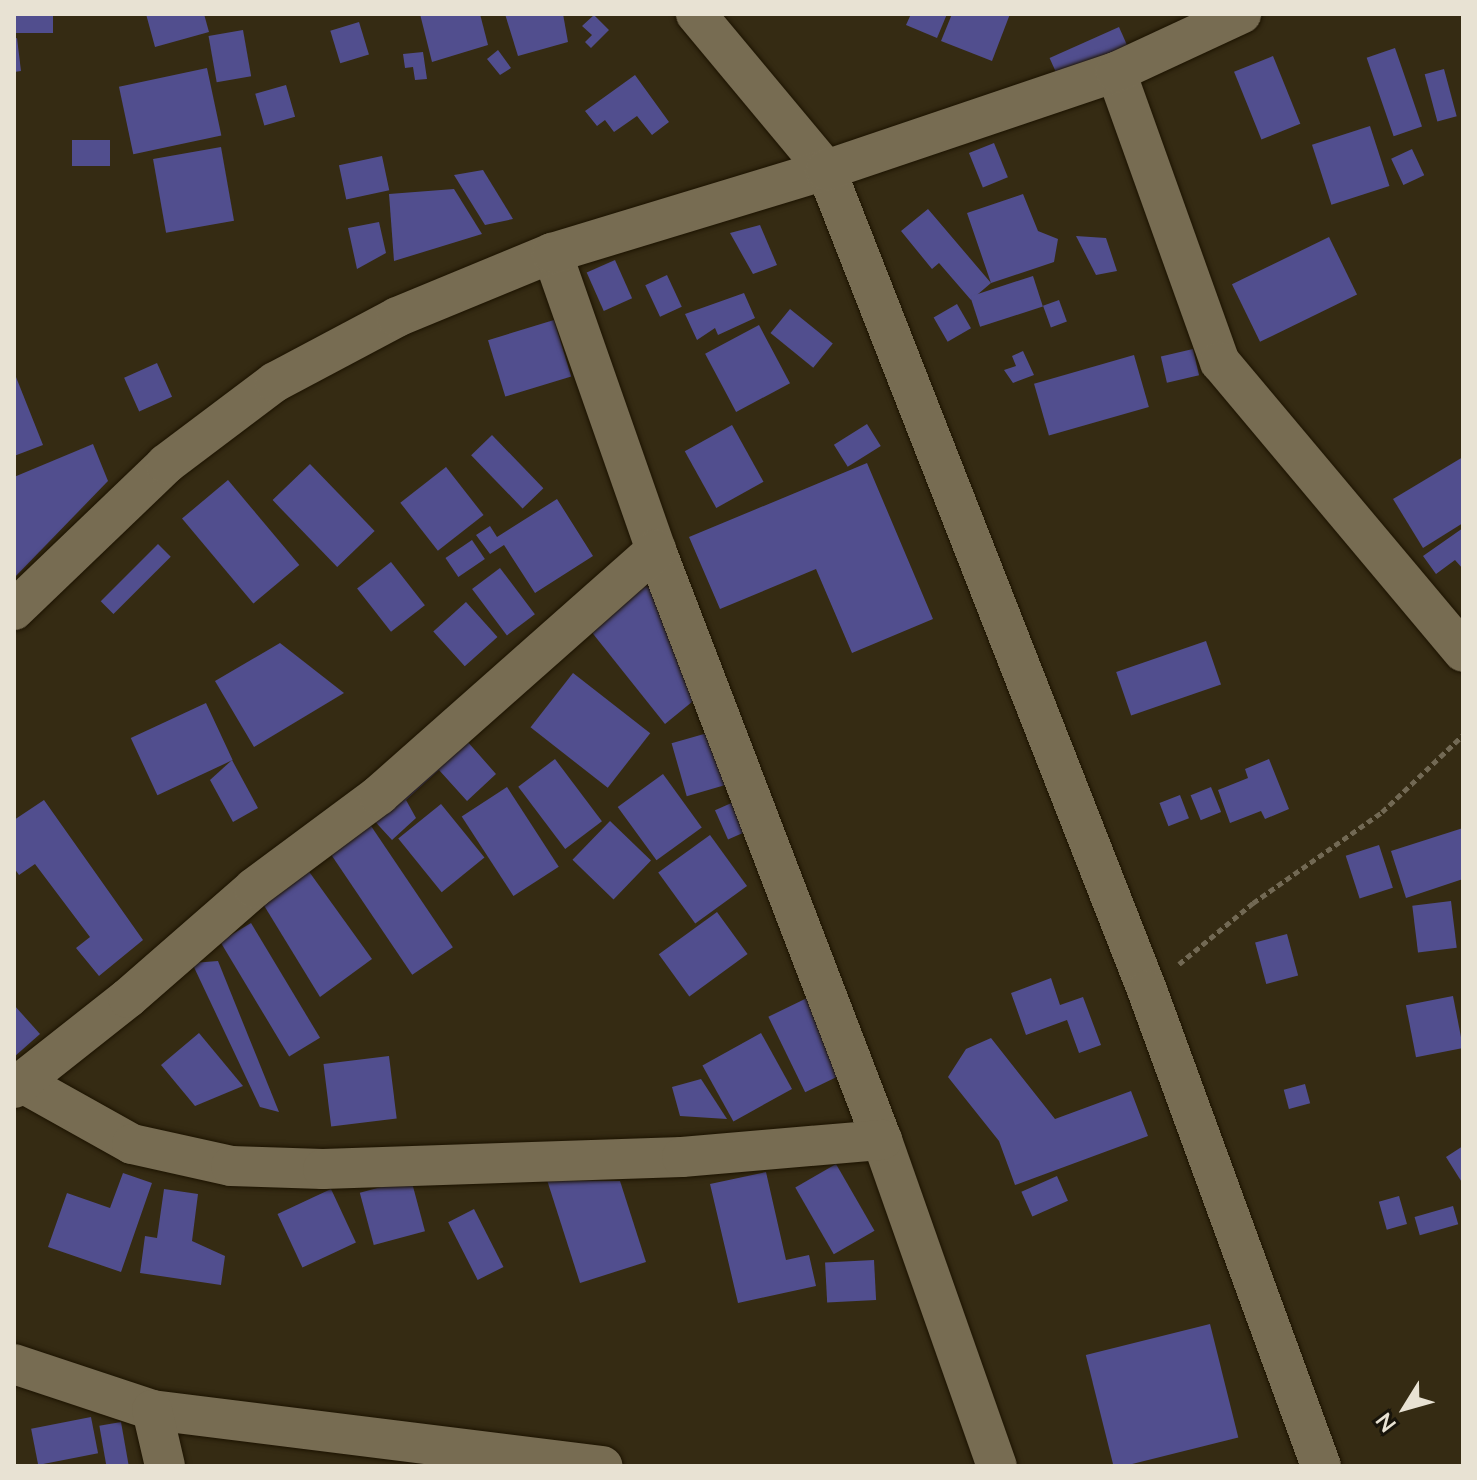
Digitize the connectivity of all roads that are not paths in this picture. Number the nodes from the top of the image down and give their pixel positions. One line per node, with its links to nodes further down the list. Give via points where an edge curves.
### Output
1 (696, 14): 4 (street)
2 (1241, 14): 3 (street)
3 (1116, 72): 4 (street); 8 (street, via 1220,362)
4 (826, 170): 5 (street); 16 (street, via 1147,990)
5 (552, 253): 6 (street); 7 (street, via 397,317 275,382 166,464)
6 (656, 550): 9 (street, via 379,795 254,888); 10 (street)
7 (14, 610)
8 (1463, 652)
9 (18, 1085): 10 (street, via 132,1144 231,1166 323,1169 682,1157)
10 (882, 1140): 15 (street)
11 (14, 1364): 12 (street)
12 (152, 1410): 13 (street); 14 (street)
13 (165, 1466)
14 (603, 1466)
15 (997, 1466)
16 (1321, 1466)

